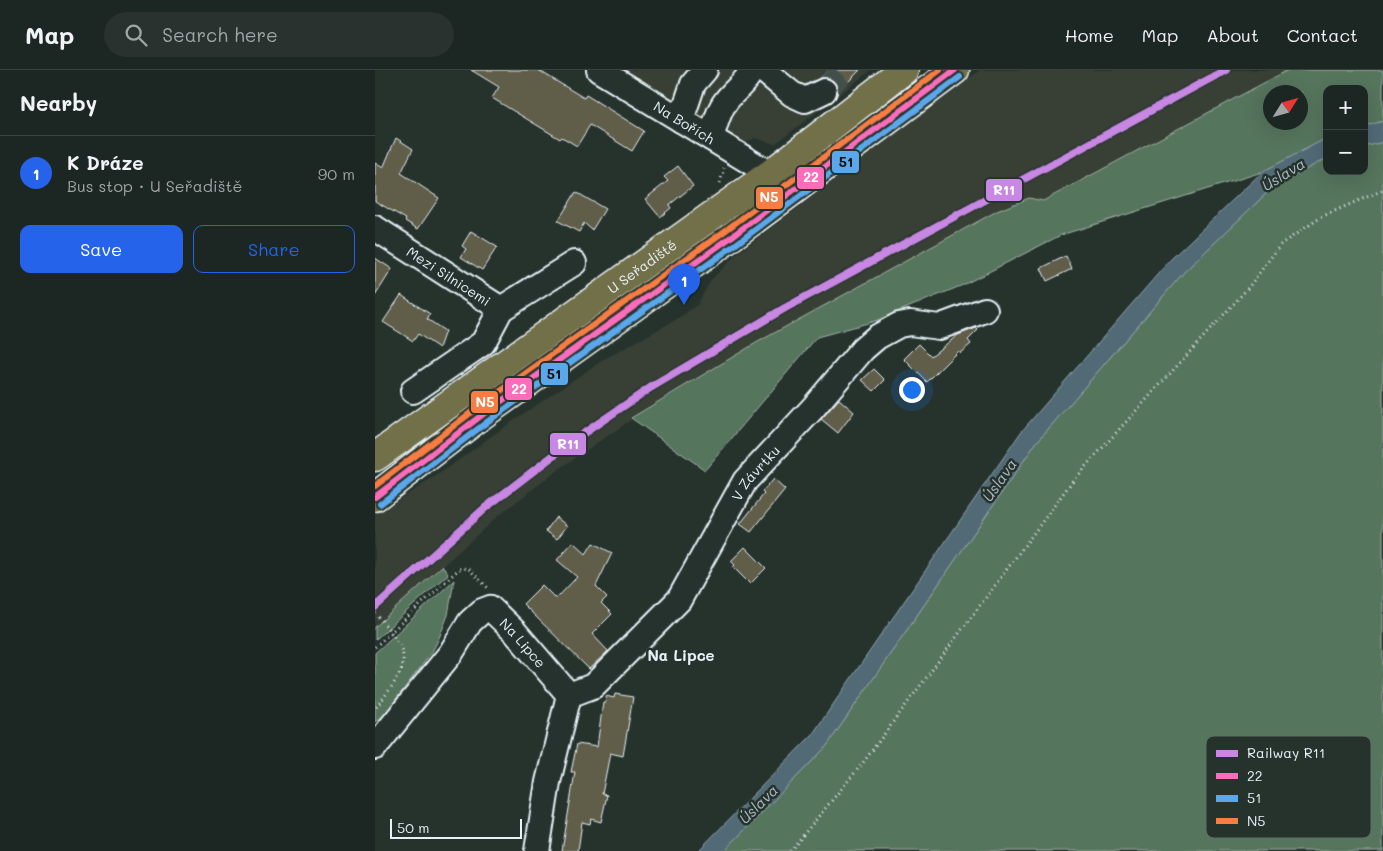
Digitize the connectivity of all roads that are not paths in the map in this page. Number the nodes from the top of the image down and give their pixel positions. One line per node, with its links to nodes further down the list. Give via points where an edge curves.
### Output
1 (599, 70): 8 (street, Na Bořích)
2 (752, 70): 9 (street, via 723,105)
3 (763, 70): 7 (street, via 792,94 805,100)
4 (904, 70): 10 (main road, U Seřadiště)
5 (955, 70): 17 (main road, U Seřadiště, via 741,230 482,415)
6 (721, 75): 8 (street, via 693,84); 9 (street, via 707,106)
7 (824, 91)
8 (681, 120): 9 (street, Na Bořích)
9 (711, 138): 10 (street, Na Bořích)
10 (770, 174): 16 (main road, U Seřadiště)
11 (375, 228): 13 (street, Mezi Silnicemi)
12 (574, 263): 13 (street, Mezi Silnicemi)
13 (501, 309): 15 (street, via 483,343)
14 (985, 310): 18 (street, V Závrtku, via 939,327 910,323 899,325 863,348 745,481 679,600 593,686)
15 (413, 391)
16 (375, 457)
17 (375, 497)
18 (569, 695): 19 (street, Na Lipce, via 490,608 470,622 451,653); 20 (street, via 548,782)
19 (375, 747)
20 (537, 851)

